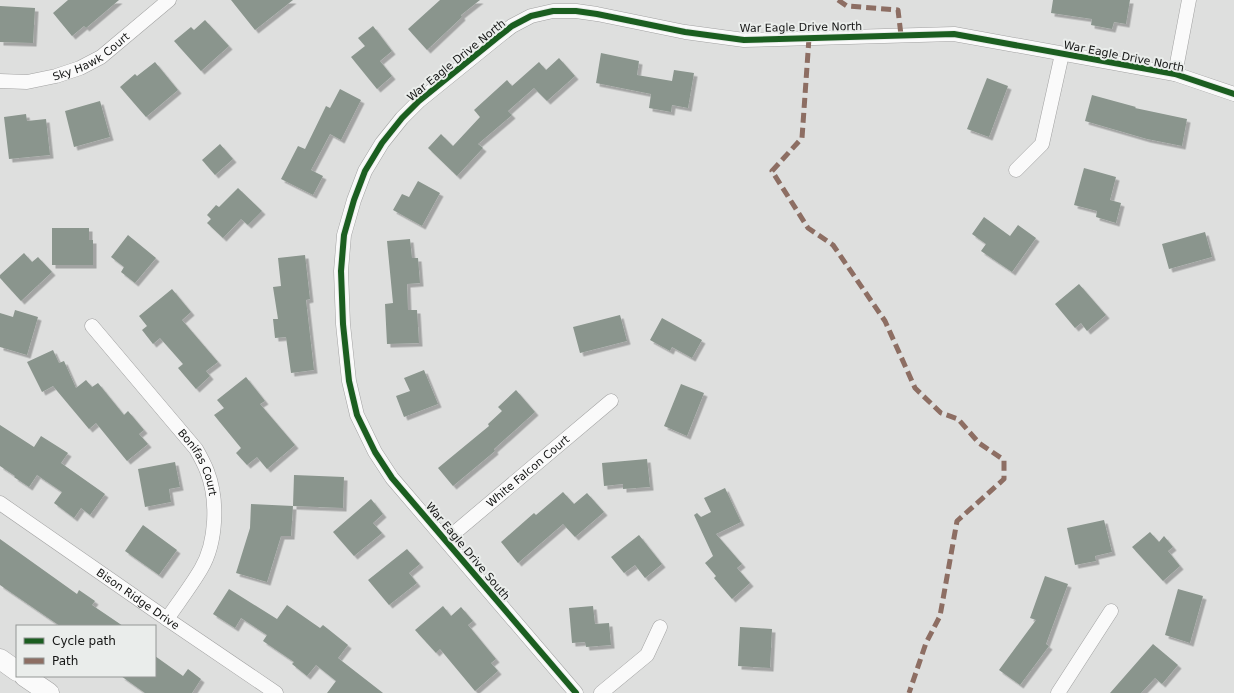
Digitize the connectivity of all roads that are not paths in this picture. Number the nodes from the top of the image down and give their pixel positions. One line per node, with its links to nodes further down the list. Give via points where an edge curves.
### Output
1 (169, 0): 5 (street, Sky Hawk Court, via 101,57 80,68 27,82)
2 (1189, 0): 4 (street)
3 (1062, 54): 4 (street, War Eagle Drive North); 7 (street, War Eagle Drive North, via 1042,144); 10 (street, War Eagle Drive North, via 954,34 744,40 685,32 576,11 553,11 531,16 498,36 419,101 382,143 365,171 344,235 341,271 349,374)
4 (1175, 74): 6 (street, War Eagle Drive North)
5 (0, 81)
6 (1234, 94)
7 (1016, 170)
8 (92, 326): 14 (street, Bonifas Court, via 196,449 207,470 213,493 214,519 210,544 202,568)
9 (610, 401): 12 (street, White Falcon Court)
10 (357, 415): 12 (street, War Eagle Drive South, via 375,452 392,478)
11 (0, 503): 14 (street, Bison Ridge Drive)
12 (446, 540): 21 (street, War Eagle Drive South)
13 (1111, 611): 23 (street)
14 (167, 619): 20 (street, Bison Ridge Drive)
15 (660, 627): 22 (street, via 647,655)
16 (0, 659): 17 (main road)
17 (16, 670)
18 (25, 677): 19 (main road)
19 (49, 693)
20 (276, 693)
21 (576, 693)
22 (601, 693)
23 (1058, 693)

